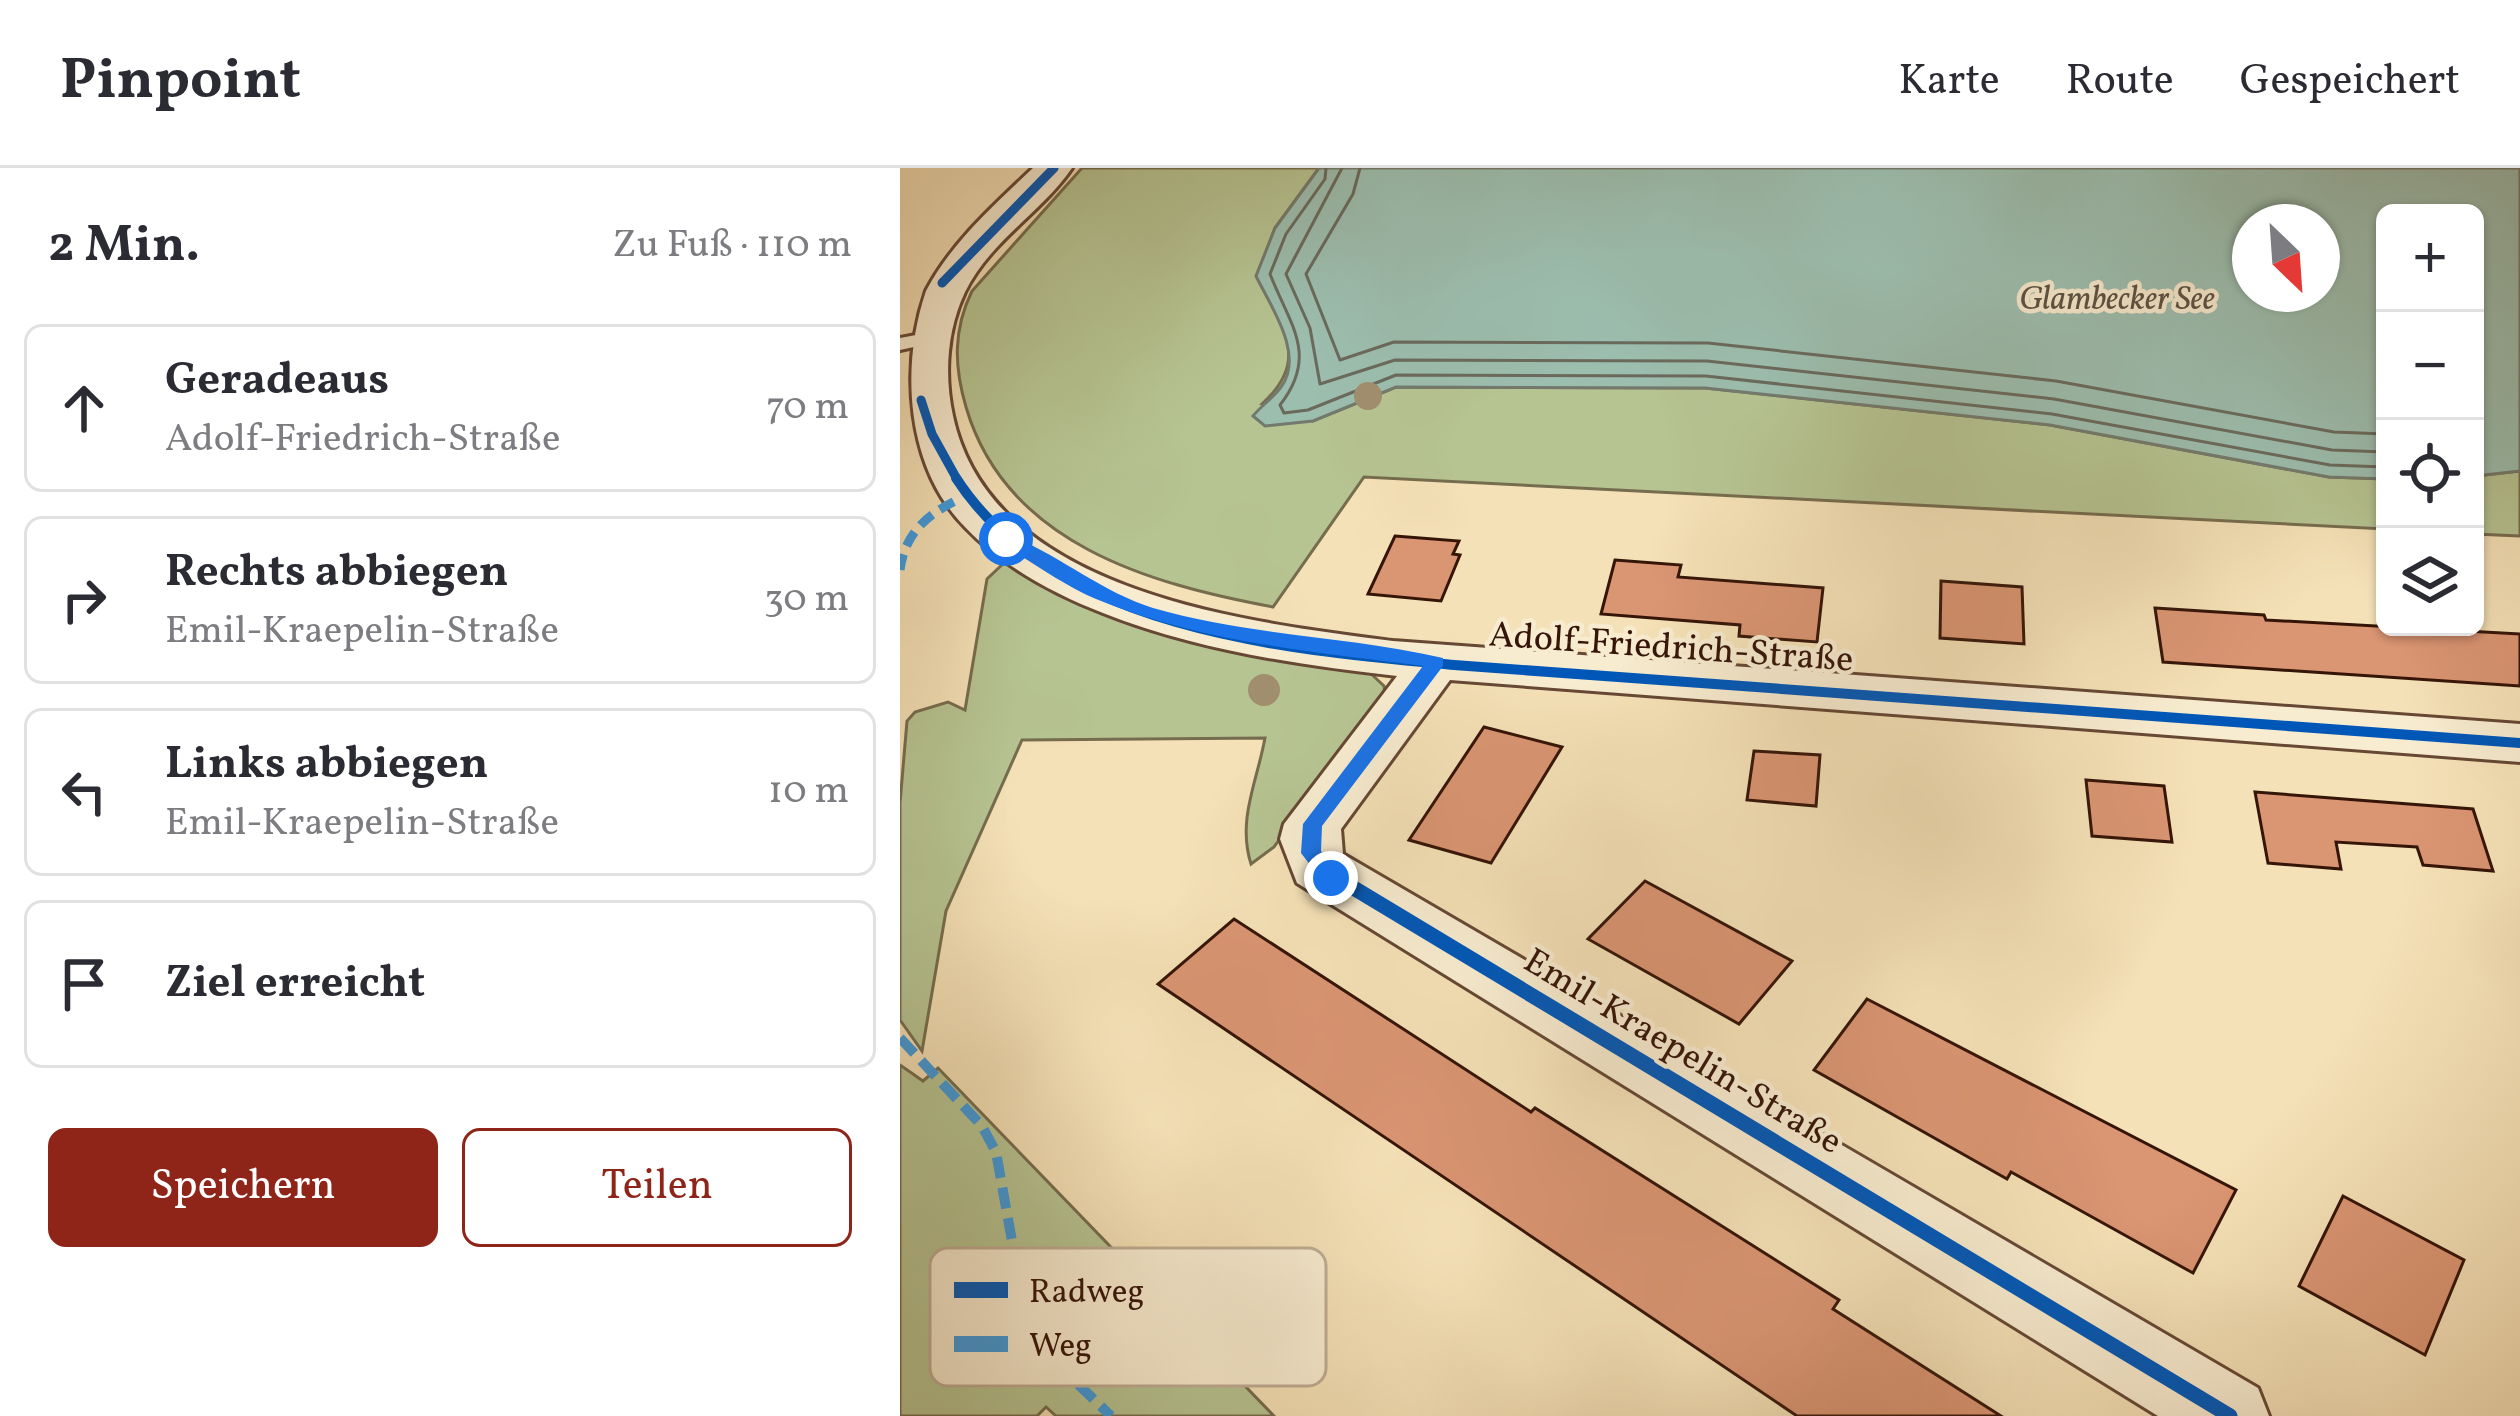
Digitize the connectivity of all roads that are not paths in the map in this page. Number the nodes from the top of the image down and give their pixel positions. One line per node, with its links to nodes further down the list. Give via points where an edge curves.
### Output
1 (1054, 168): 2 (street, Adolf-Friedrich-Straße, via 942,283)
2 (908, 342): 3 (street, Adolf-Friedrich-Straße, via 943,465 1006,539 1052,570 1132,606 1217,630)
3 (1436, 662): 4 (street, Adolf-Friedrich-Straße); 5 (street, Emil-Kraepelin-Straße, via 1312,824 1318,867)
4 (2520, 743)
5 (2230, 1416)

